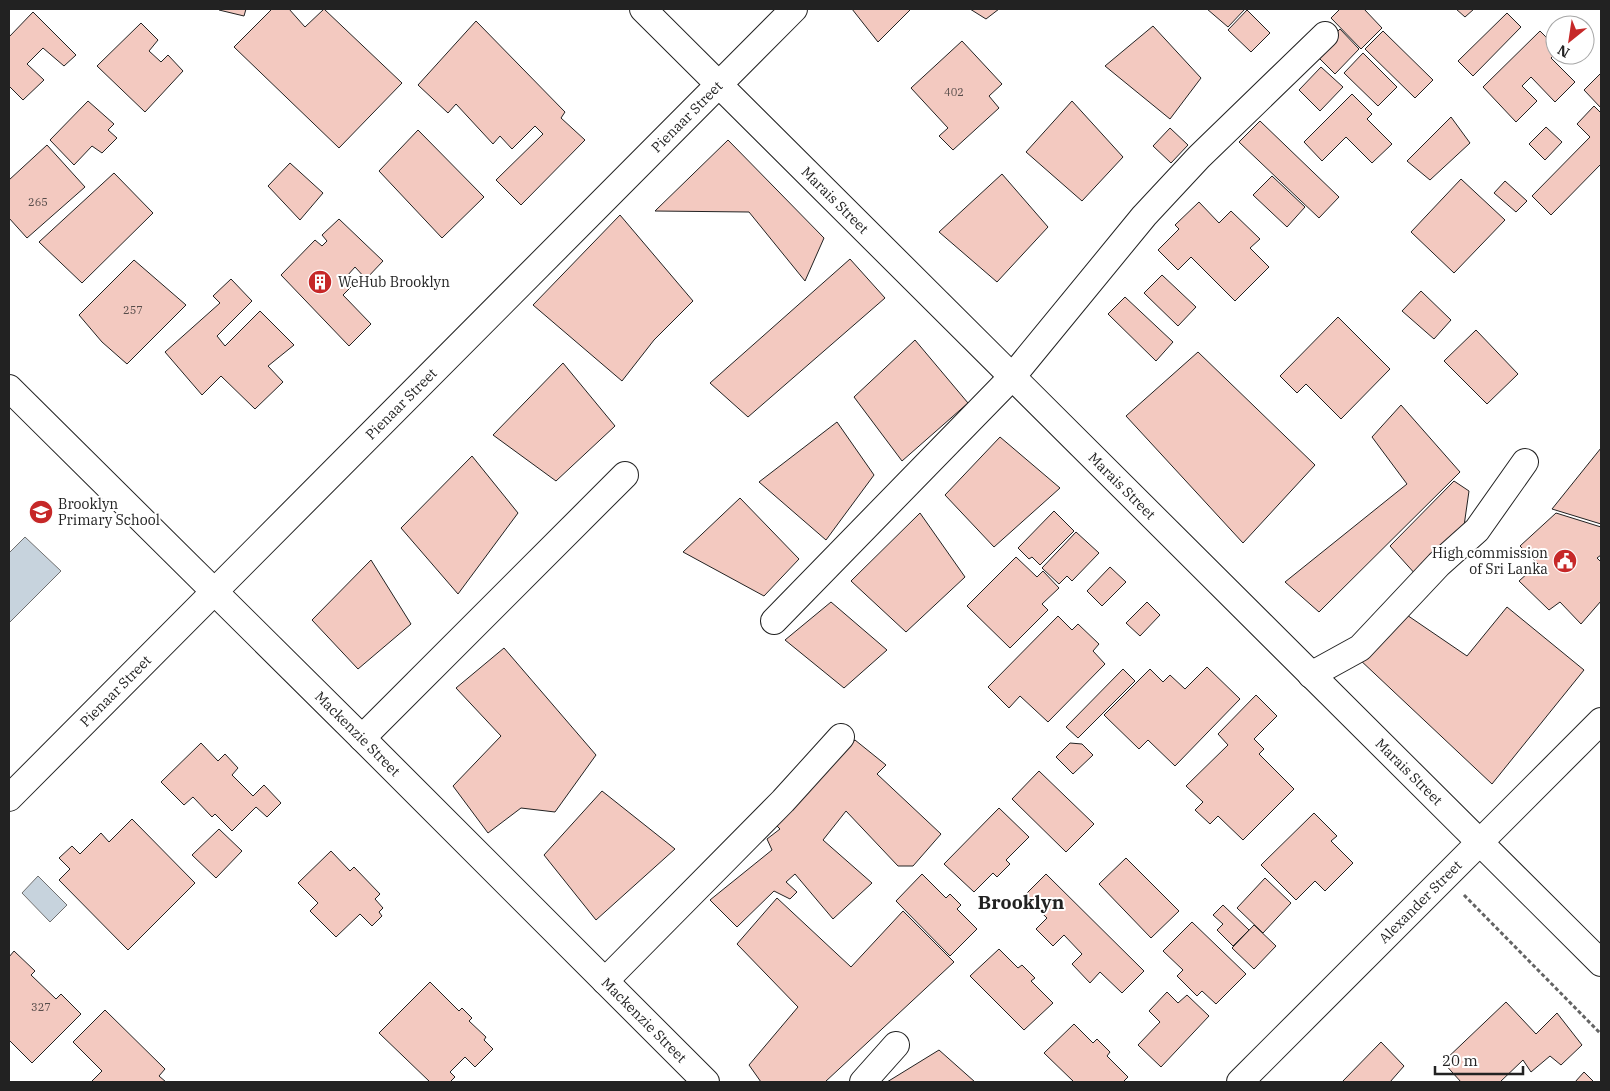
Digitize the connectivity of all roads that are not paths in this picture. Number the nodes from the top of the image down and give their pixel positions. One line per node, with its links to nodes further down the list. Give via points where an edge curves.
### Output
1 (643, 9): 4 (street, Marais Street)
2 (794, 9): 4 (street, Pienaar Street)
3 (1325, 34): 5 (street, via 1199,157 1144,216)
4 (719, 84): 5 (street, Marais Street); 9 (street, Pienaar Street)
5 (1012, 377): 10 (street); 11 (street, Marais Street)
6 (9, 388): 9 (street, Mackenzie Street)
7 (1525, 462): 11 (street, via 1477,530 1439,564 1360,648)
8 (625, 475): 14 (street)
9 (214, 591): 14 (street, Mackenzie Street); 15 (street, Pienaar Street)
10 (774, 621)
11 (1312, 675): 16 (street, Marais Street)
12 (1601, 722): 16 (street, Alexander Street)
13 (841, 736): 18 (street, via 783,801)
14 (362, 738): 18 (street, Mackenzie Street)
15 (9, 798)
16 (1480, 843): 17 (street, Marais Street); 22 (street, Alexander Street)
17 (1601, 963)
18 (605, 981): 20 (street, Mackenzie Street)
19 (896, 1045): 21 (street)
20 (706, 1082)
21 (863, 1082)
22 (1240, 1082)

